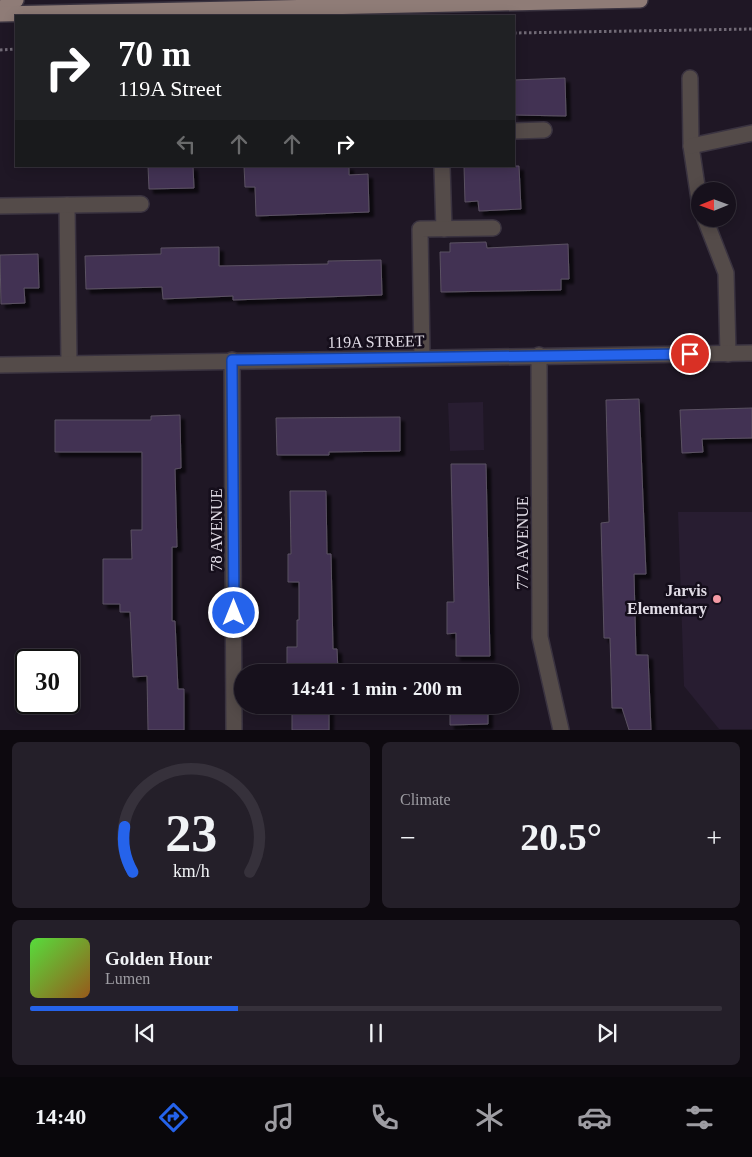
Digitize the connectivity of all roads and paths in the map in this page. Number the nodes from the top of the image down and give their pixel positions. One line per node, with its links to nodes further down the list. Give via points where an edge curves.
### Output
1 (16, 0): 4 (main road)
2 (640, 0): 3 (main road)
3 (447, 2): 5 (main road)
4 (0, 9)
5 (0, 14)
6 (752, 29): 7 (path)
7 (515, 33)
8 (15, 49): 9 (path)
9 (0, 50)
10 (690, 78): 14 (street)
11 (544, 130): 12 (street)
12 (515, 131)
13 (752, 133): 14 (street)
14 (691, 146): 16 (street)
15 (442, 167): 22 (street)
16 (696, 182)
17 (140, 204): 18 (street)
18 (67, 205): 19 (street); 28 (street)
19 (0, 206)
20 (493, 228): 22 (street)
21 (708, 228): 24 (street, via 726,273)
22 (444, 229): 26 (street, via 420,230)
23 (752, 353): 24 (street, 119A STREET)
24 (728, 354): 25 (street, 119A STREET)
25 (539, 355): 26 (street, 119A STREET); 31 (street, 77A AVENUE, via 540,637)
26 (422, 357): 27 (street, 119A STREET)
27 (232, 360): 28 (street, 119A STREET); 30 (street, 78 AVENUE)
28 (70, 364): 29 (street, 119A STREET)
29 (0, 365)
30 (234, 730)
31 (561, 730)

